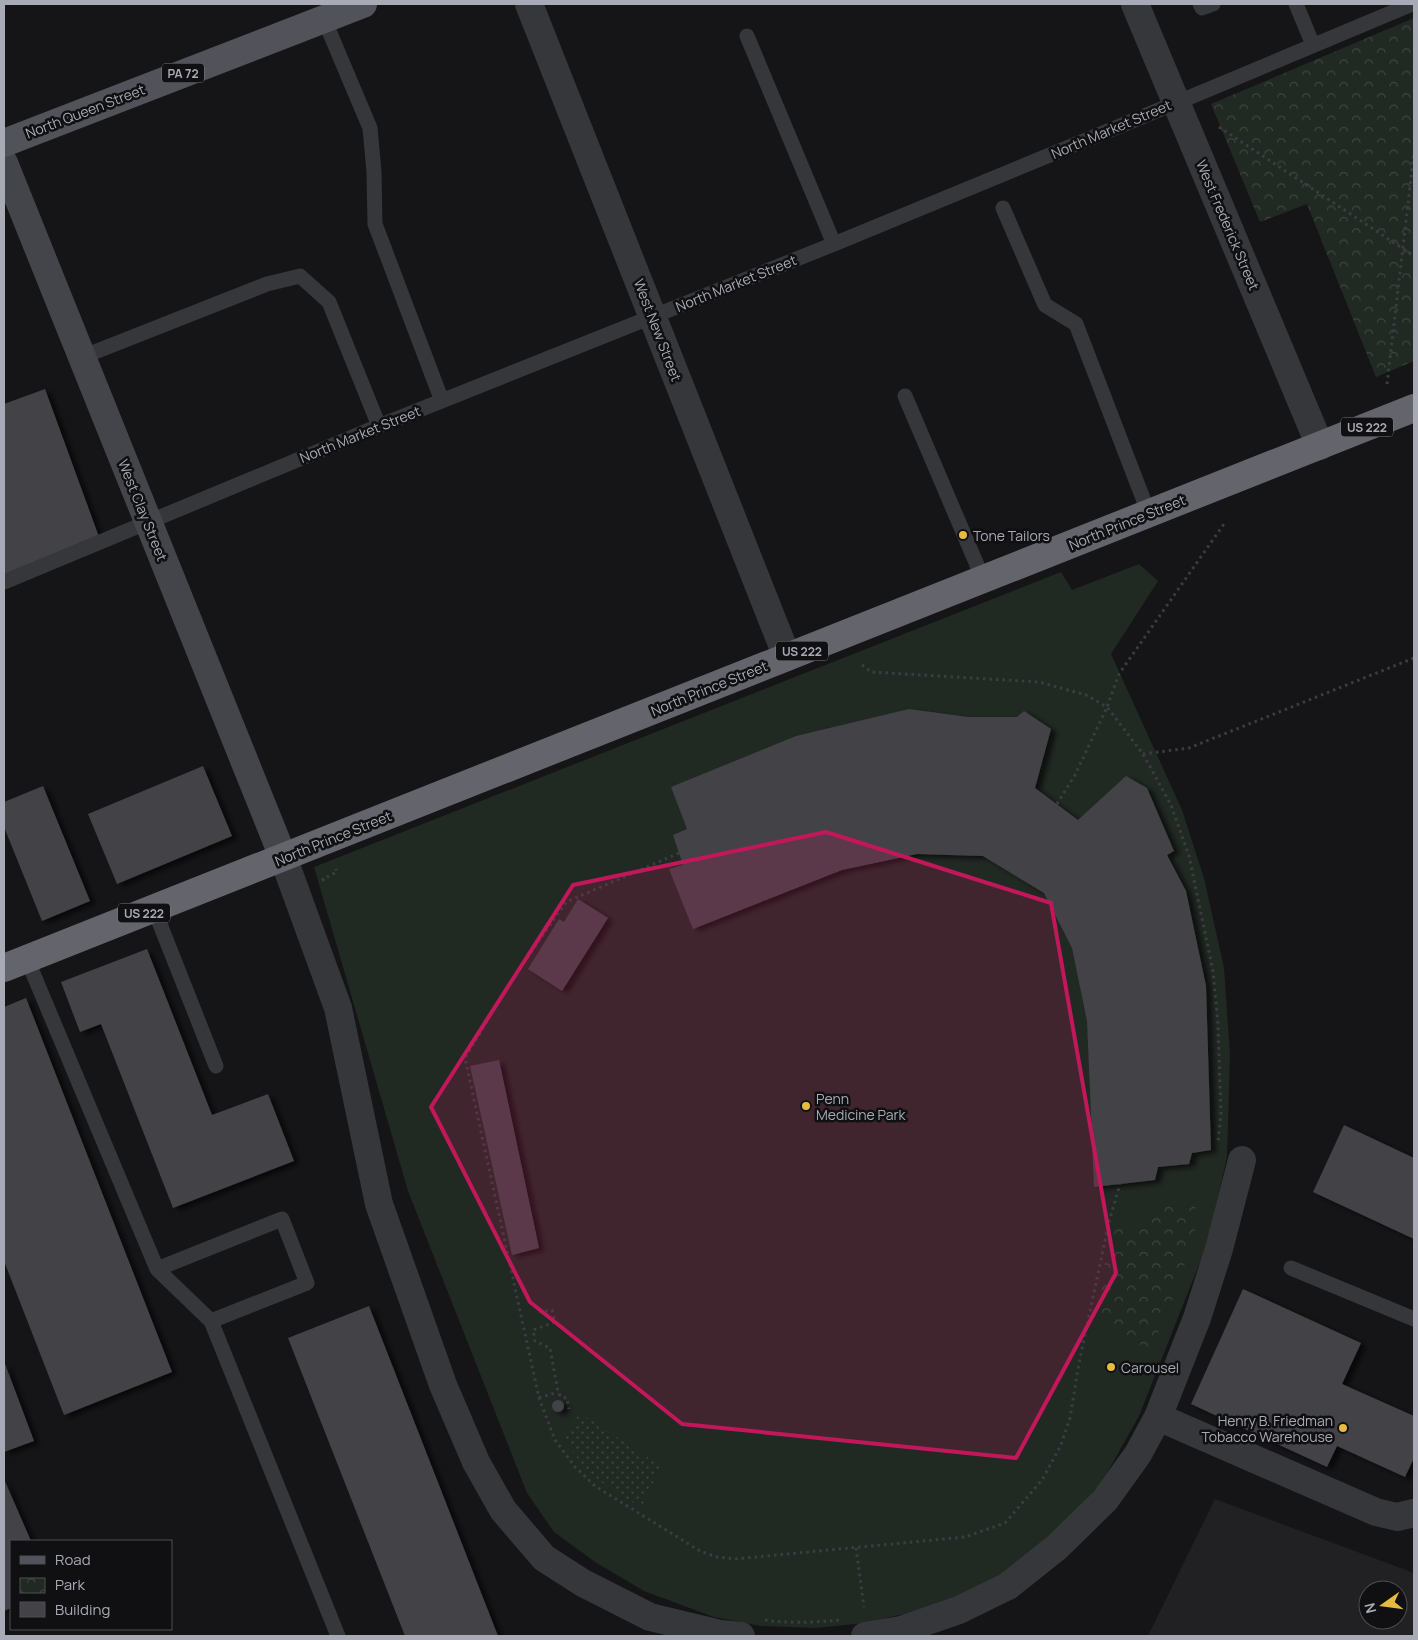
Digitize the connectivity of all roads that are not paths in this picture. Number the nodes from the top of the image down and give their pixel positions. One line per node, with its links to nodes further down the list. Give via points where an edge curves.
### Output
1 (363, 4): 8 (main road, North Queen Street / PA 72)
2 (529, 4): 16 (street, West New Street)
3 (1135, 4): 11 (street, West Frederick Street)
4 (1200, 4): 5 (lane, via 1202,8)
5 (1213, 4)
6 (1296, 4): 10 (lane)
7 (1412, 4): 10 (lane, North Market Street)
8 (324, 19): 12 (main road, North Queen Street / PA 72); 19 (lane, via 370,128 375,224)
9 (747, 36): 15 (lane)
10 (1313, 46): 11 (lane, North Market Street)
11 (1176, 102): 15 (lane, North Market Street); 22 (street, West Frederick Street)
12 (4, 143)
13 (4, 163): 17 (main road, West Clay Street)
14 (1003, 208): 23 (lane, via 1045,305 1076,324)
15 (834, 244): 16 (lane, North Market Street)
16 (653, 317): 19 (lane, North Market Street); 27 (street, West New Street)
17 (82, 357): 21 (lane, via 267,284 300,276 328,302); 24 (main road, West Clay Street)
18 (905, 396): 25 (lane)
19 (442, 401): 21 (lane, North Market Street)
20 (1414, 408): 22 (highway, North Prince Street / US 222)
21 (378, 426): 24 (lane, North Market Street)
22 (1320, 446): 23 (highway, North Prince Street / US 222)
23 (1149, 514): 25 (highway, North Prince Street / US 222)
24 (148, 522): 26 (lane, North Market Street); 28 (main road, West Clay Street)
25 (983, 579): 27 (highway, North Prince Street / US 222)
26 (4, 582)
27 (786, 657): 28 (highway, North Prince Street / US 222)
28 (283, 857): 29 (highway, North Prince Street / US 222); 39 (street, via 338,1008 380,1204 443,1385 476,1462 503,1510 544,1558)
29 (154, 908): 30 (highway, North Prince Street / US 222); 31 (lane)
30 (16, 963): 34 (lane)
31 (216, 1066)
32 (1242, 1160): 37 (street, via 1197,1318)
33 (1290, 1268): 35 (lane)
34 (157, 1269): 36 (lane); 36 (lane, via 282,1219 307,1283)
35 (1414, 1319)
36 (211, 1321): 41 (lane)
37 (1158, 1417): 38 (street, via 1376,1512 1396,1517); 42 (street, via 1138,1454 1105,1500 1057,1547 1008,1586 959,1610 901,1630)
38 (1414, 1513)
39 (646, 1626): 40 (street, via 721,1634)
40 (750, 1628)
41 (338, 1636)
42 (865, 1636)

